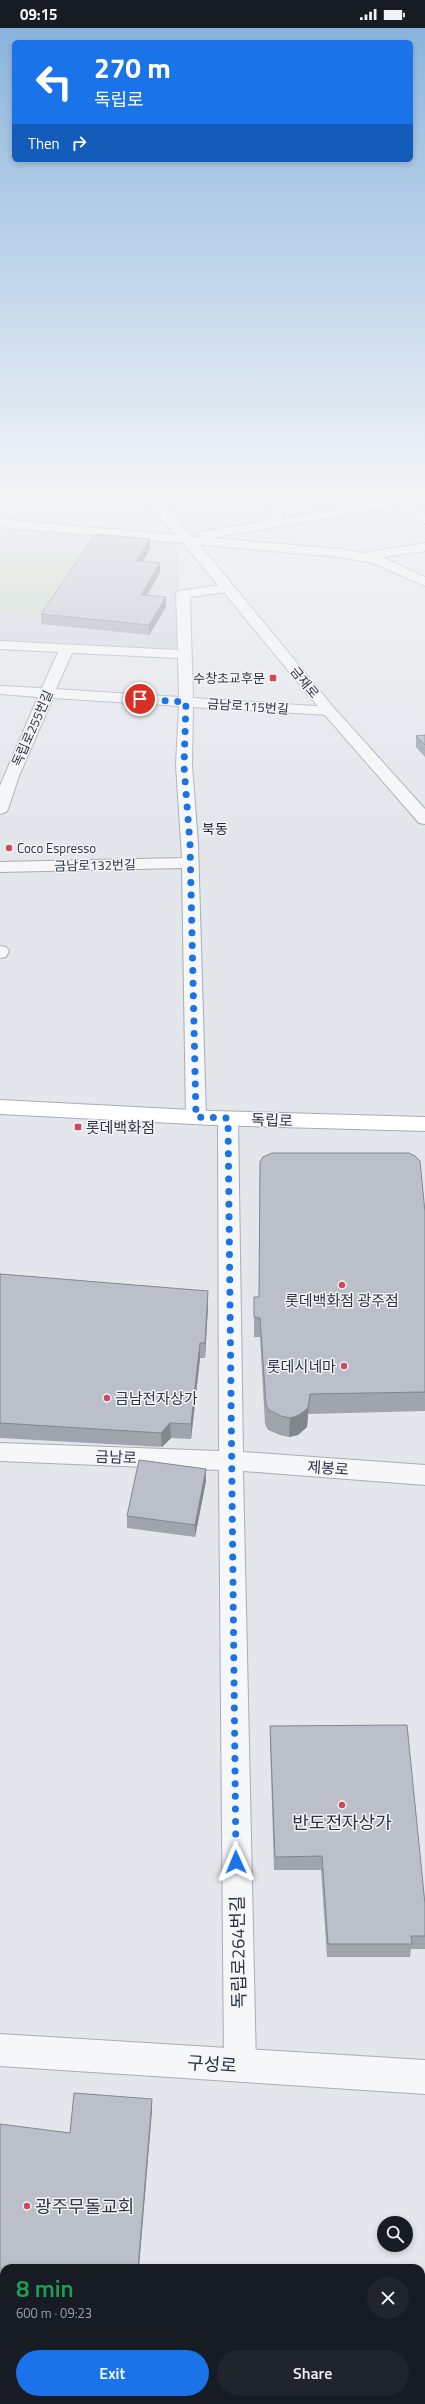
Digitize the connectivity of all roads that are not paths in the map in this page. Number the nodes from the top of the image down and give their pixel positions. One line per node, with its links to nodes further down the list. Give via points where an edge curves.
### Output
1 (183, 600): 5 (street)
2 (238, 600): 9 (street, 금재로)
3 (0, 645): 4 (street)
4 (67, 648): 5 (street); 7 (street, 독립로255번길)
5 (183, 654): 8 (street)
6 (0, 690): 7 (street, 금남로115번길)
7 (48, 693): 8 (street, 금남로115번길); 10 (street, 독립로255번길, via 11,776)
8 (186, 702): 9 (street, 금남로115번길); 12 (street, via 184,766)
9 (329, 711): 11 (street, 금재로)
10 (0, 810)
11 (425, 819)
12 (190, 863): 13 (street, 금남로132번길); 15 (street)
13 (0, 867)
14 (0, 1107): 15 (main road, 독립로)
15 (196, 1117): 16 (main road, 독립로)
16 (228, 1118): 17 (main road, 독립로); 19 (street, 독립로264번길)
17 (425, 1124)
18 (0, 1452): 19 (street, 금남로)
19 (232, 1461): 20 (street, 제봉로); 22 (street, 독립로264번길, via 232,1626)
20 (425, 1474)
21 (0, 2050): 22 (street, 구성로)
22 (240, 2066): 23 (street, 구성로)
23 (425, 2077)

